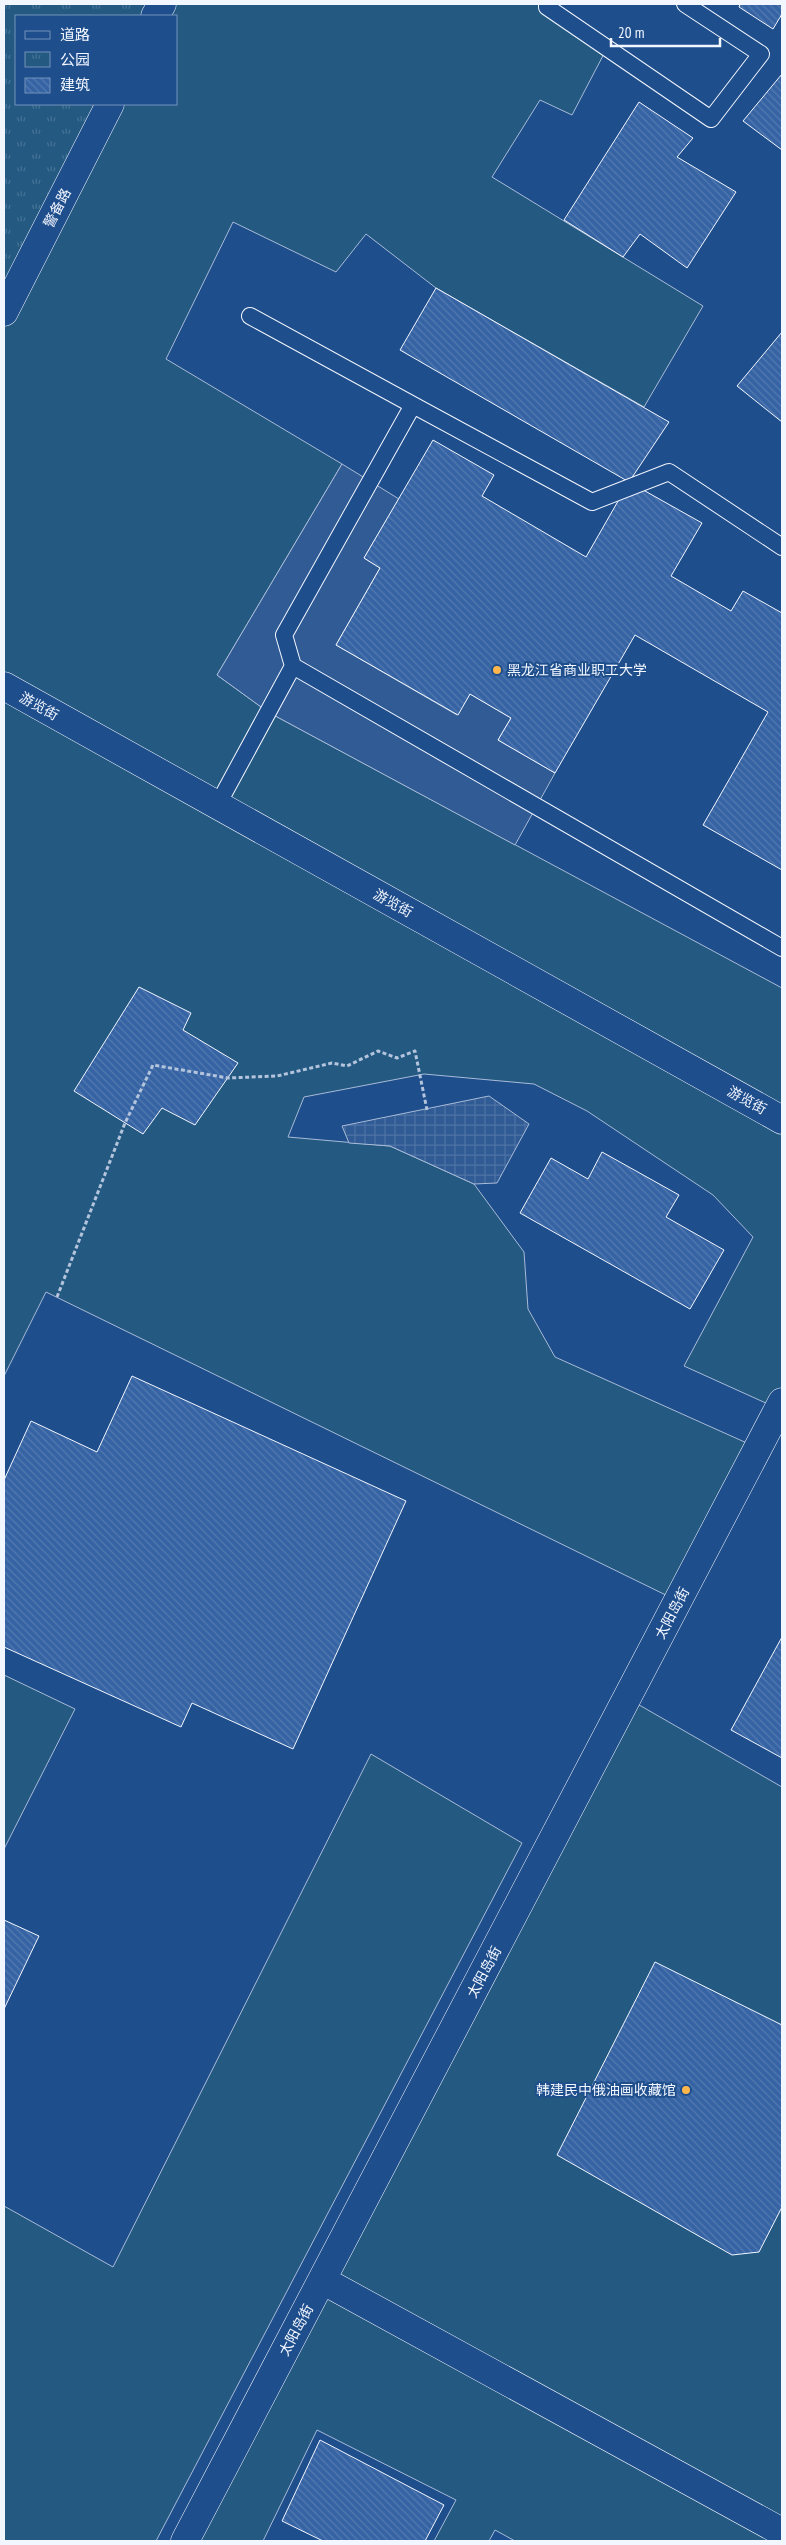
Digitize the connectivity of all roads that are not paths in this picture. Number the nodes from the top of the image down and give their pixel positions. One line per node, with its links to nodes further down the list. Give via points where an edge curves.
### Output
1 (162, 4): 4 (street)
2 (547, 4): 3 (lane, via 711,119 761,54)
3 (685, 4)
4 (156, 15)
5 (109, 105): 6 (street, 警备路)
6 (4, 312)
7 (250, 316): 8 (lane)
8 (413, 405): 9 (lane, via 592,502 669,472); 10 (lane, via 284,635)
9 (782, 547)
10 (293, 666): 12 (lane); 13 (lane)
11 (4, 686): 12 (street, 游览街)
12 (218, 806): 14 (street, 游览街)
13 (782, 948)
14 (782, 1120)
15 (782, 1402): 16 (street, 太阳岛街)
16 (322, 2280): 17 (street); 18 (street, 太阳岛街)
17 (782, 2532)
18 (185, 2541)

